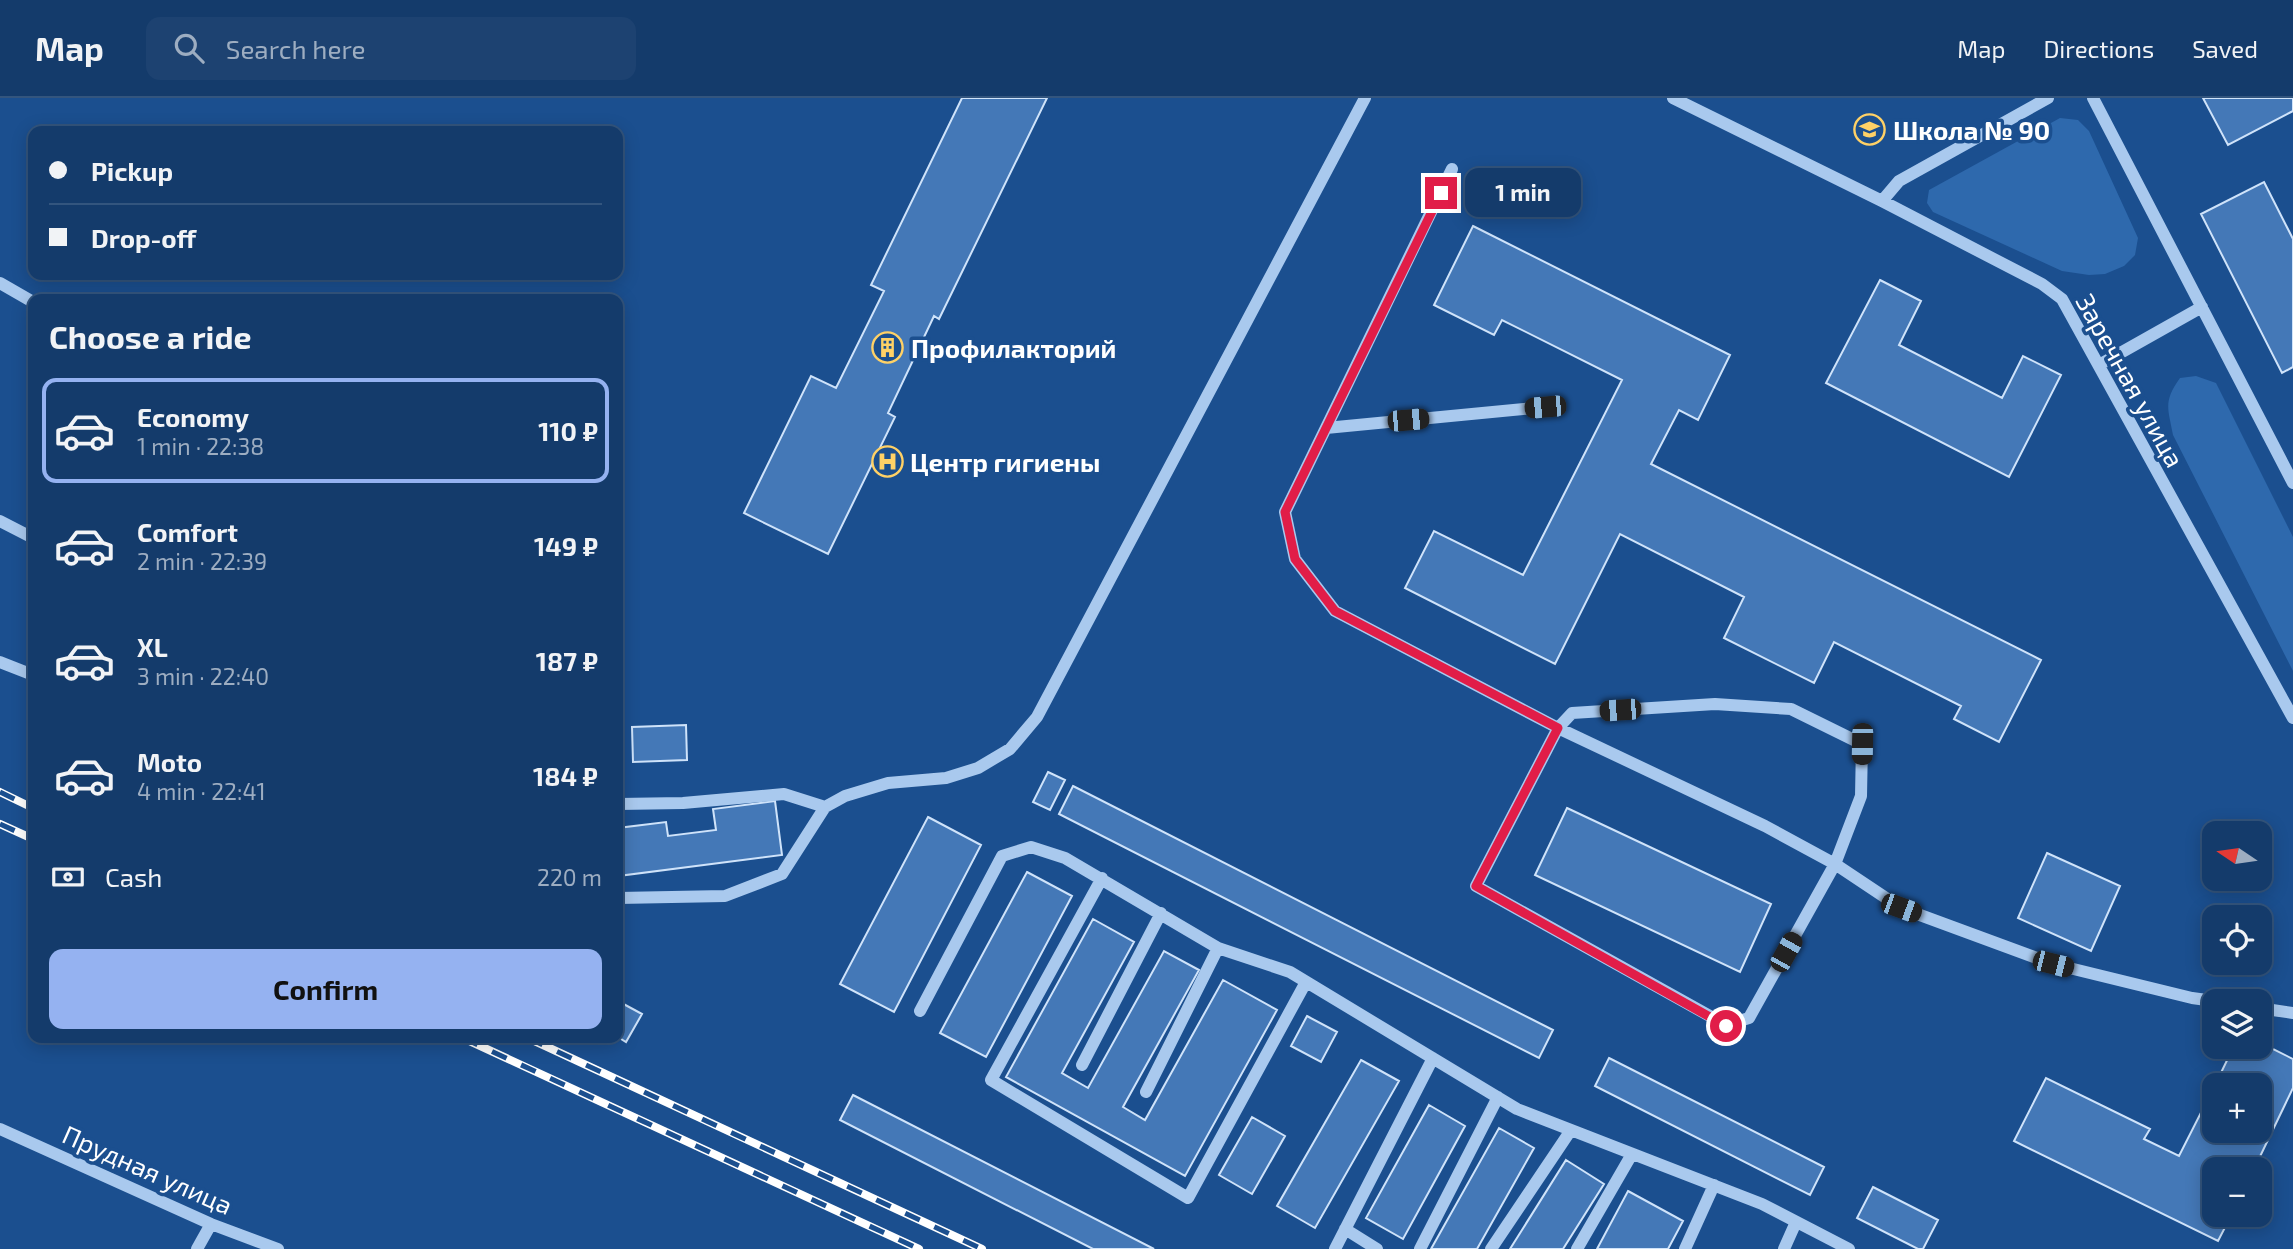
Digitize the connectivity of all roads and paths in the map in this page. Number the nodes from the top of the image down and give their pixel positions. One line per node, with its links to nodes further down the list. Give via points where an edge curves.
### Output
1 (1364, 98): 21 (street, via 1037,717 1010,749 978,768 946,778 888,783)
2 (1673, 98): 6 (street, Заречная улица)
3 (2048, 98): 6 (street, via 1899,181)
4 (2093, 98): 9 (street)
5 (1452, 169): 12 (street)
6 (1882, 201): 10 (street, Заречная улица, via 2052,291 2062,299)
7 (0, 283): 8 (street)
8 (28, 299)
9 (2202, 307): 10 (street); 13 (street)
10 (2098, 365): 18 (street, Заречная улица)
11 (1545, 407): 12 (street)
12 (1326, 428): 19 (street, via 1285,512 1295,559 1335,611)
13 (2293, 483)
14 (0, 522): 15 (street)
15 (28, 536)
16 (0, 662): 17 (street)
17 (28, 673)
18 (2293, 719)
19 (1558, 728): 22 (street); 22 (street, via 1572,713 1715,704 1791,709 1862,744 1861,796); 22 (street, via 1476,886 1726,1026 1749,1018)
20 (623, 804): 21 (street, via 784,794)
21 (825, 807): 24 (street, via 782,874 725,896)
22 (1835, 864): 28 (street, via 1901,908 2053,964)
23 (1102, 878): 25 (street); 27 (street, via 991,1080 1188,1198); 30 (street, via 1065,858 1031,847 1002,856)
24 (623, 898)
25 (1161, 913): 26 (street); 33 (street)
26 (1218, 947): 27 (street); 34 (street)
27 (1306, 982): 32 (street)
28 (2202, 999)
29 (2272, 1010): 31 (street)
30 (920, 1011)
31 (2293, 1013)
32 (1433, 1058): 35 (street); 42 (street)
33 (1082, 1065)
34 (1146, 1092)
35 (1498, 1097): 37 (street); 47 (street)
36 (0, 1129): 41 (street, Прудная улица)
37 (1571, 1130): 38 (street); 48 (street)
38 (1632, 1154): 39 (street); 49 (street)
39 (1714, 1185): 40 (street); 50 (street)
40 (1796, 1222): 51 (street); 52 (street)
41 (211, 1223): 43 (street); 44 (street, Прудная улица)
42 (1345, 1229): 45 (street); 46 (street)
43 (197, 1249)
44 (278, 1249)
45 (1335, 1249)
46 (1377, 1249)
47 (1420, 1249)
48 (1491, 1249)
49 (1577, 1249)
50 (1685, 1249)
51 (1784, 1249)
52 (1849, 1249)

